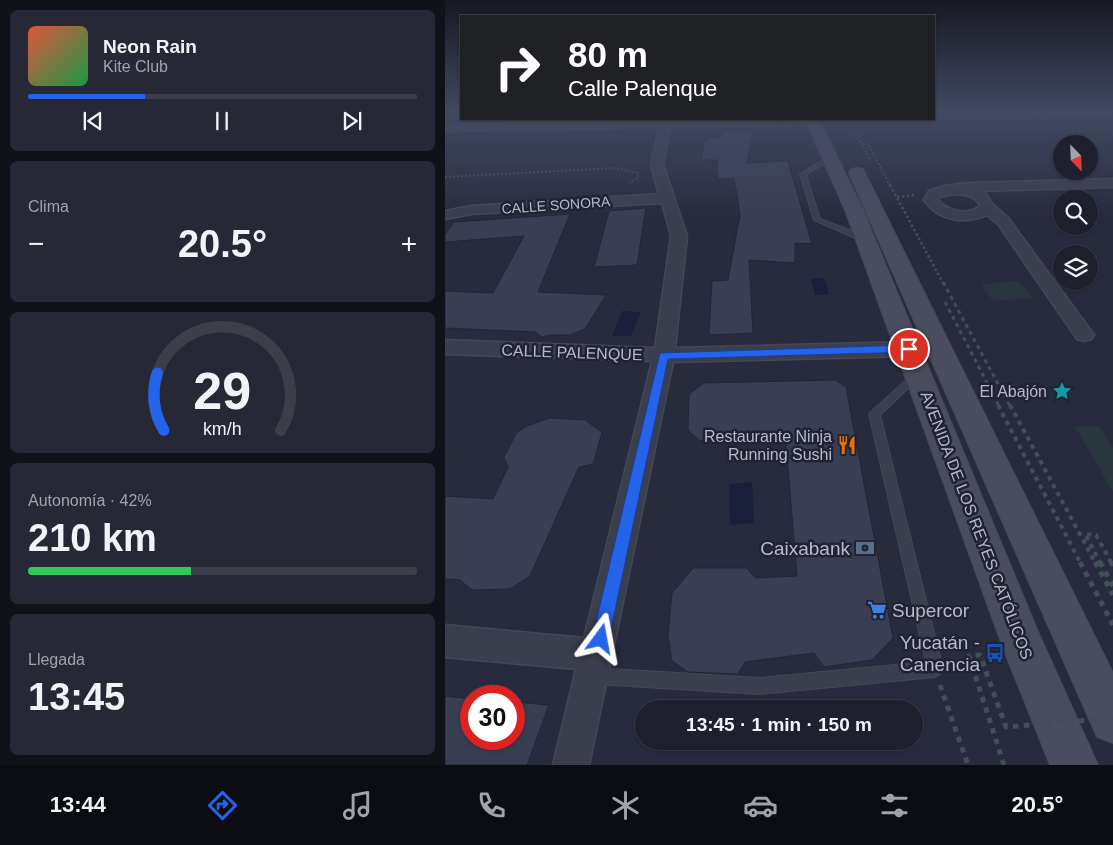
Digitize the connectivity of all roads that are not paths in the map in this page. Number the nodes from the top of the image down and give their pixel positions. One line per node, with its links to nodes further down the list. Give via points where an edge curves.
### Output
1 (661, 147): 7 (street, via 657,164)
2 (839, 147): 13 (street, AVENIDA DE LOS REYES CATÓLICOS, via 866,239)
3 (843, 147): 16 (street, AVENIDA DE LOS REYES CATÓLICOS)
4 (1113, 184): 5 (street)
5 (1025, 187): 6 (street); 8 (street, via 1004,194)
6 (945, 190): 8 (street, via 981,197); 8 (street, via 931,197 937,208 951,214)
7 (667, 198): 9 (street, CALLE SONORA, via 471,210); 12 (street, via 679,236)
8 (983, 208): 10 (street, via 1003,221)
9 (445, 216)
10 (1084, 335)
11 (445, 347): 12 (street, CALLE PALENQUE)
12 (664, 355): 13 (street, CALLE PALENQUE); 15 (street)
13 (914, 361): 15 (lane, via 873,414 935,669 759,686); 18 (street, AVENIDA DE LOS REYES CATÓLICOS, via 1024,648)
14 (445, 642): 15 (street)
15 (595, 665): 17 (street)
16 (1113, 720)
17 (571, 765)
18 (1074, 765)

